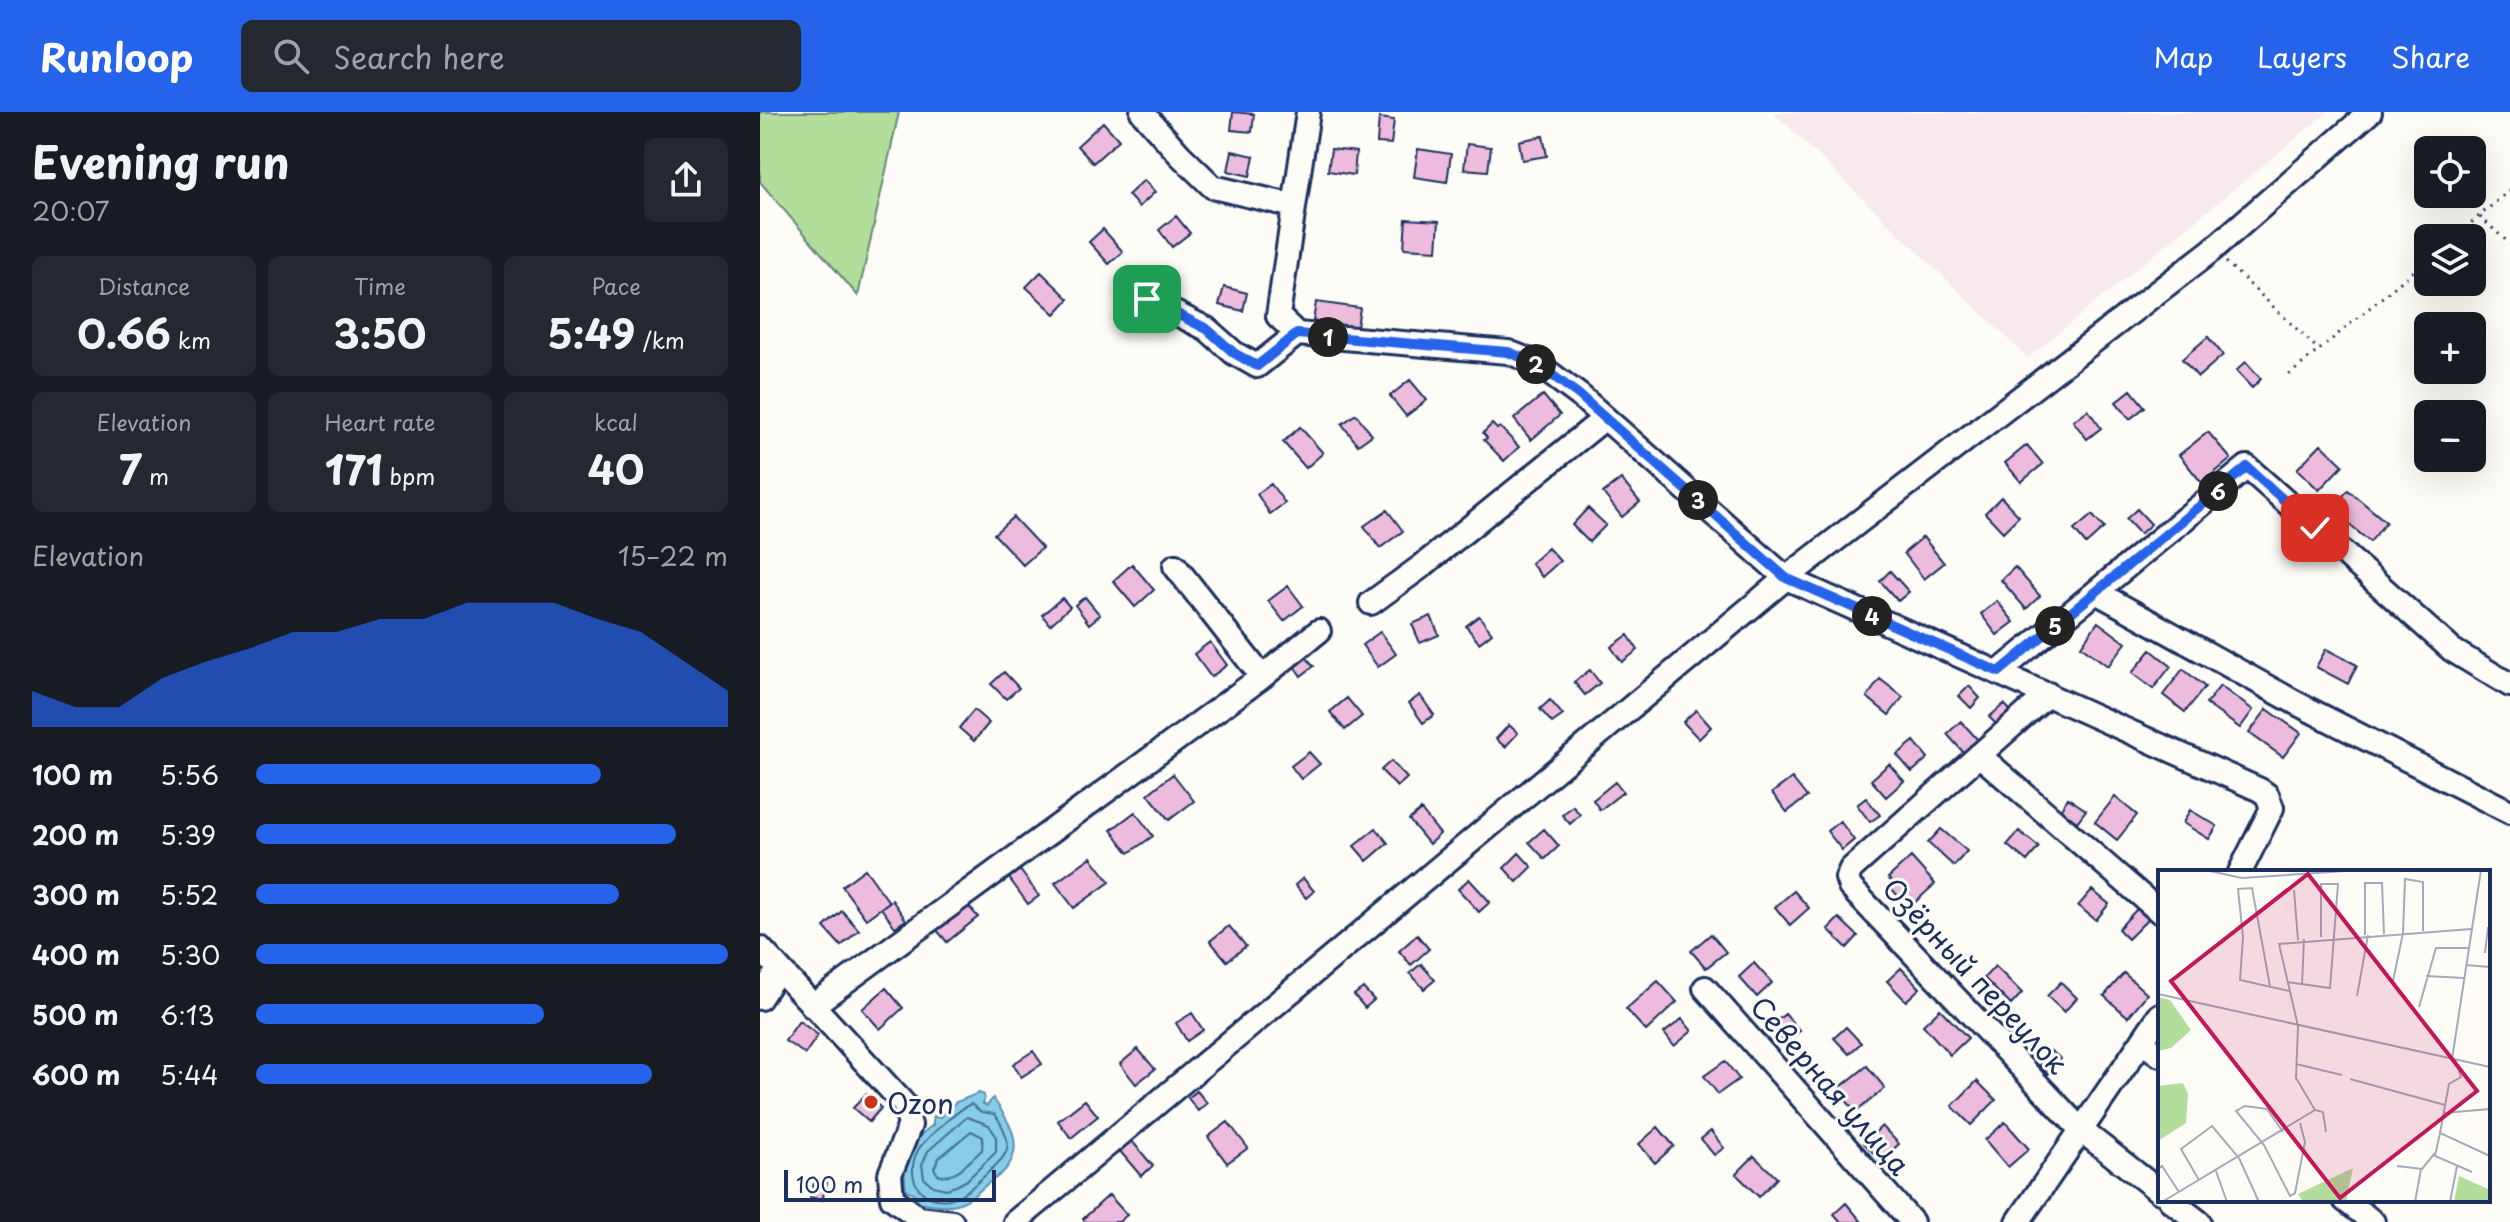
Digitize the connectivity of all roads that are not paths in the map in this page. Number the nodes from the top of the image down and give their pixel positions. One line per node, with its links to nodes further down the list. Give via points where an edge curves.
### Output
1 (1142, 112): 4 (street, via 1213,187)
2 (1308, 112): 4 (street)
3 (2370, 112): 9 (street, via 2212,250)
4 (1294, 206): 6 (street, via 1278,316)
5 (1147, 299): 6 (street, via 1207,329 1257,366)
6 (1297, 334): 7 (street, via 1508,352 1536,363)
7 (1605, 418): 9 (street); 11 (street)
8 (1175, 566): 14 (street)
9 (1786, 578): 13 (street); 32 (street)
10 (2096, 592): 13 (street); 15 (street, via 2247,467 2452,650); 18 (street, via 2298,704)
11 (1371, 603)
12 (1319, 631): 14 (street)
13 (1999, 672): 16 (street)
14 (1262, 677): 25 (street)
15 (2510, 685)
16 (2048, 694): 17 (street); 19 (street, via 2260,790 2271,802 2269,817)
17 (1979, 755): 20 (street); 28 (street, Озёрный переулок, via 1847,878)
18 (2510, 812)
19 (2241, 870)
20 (2158, 910)
21 (760, 948): 22 (street)
22 (778, 970): 24 (street); 25 (street)
23 (1705, 988): 34 (street, Северная улица)
24 (760, 998)
25 (812, 1006): 33 (street, via 904,1104 910,1125 890,1174 892,1198 919,1218)
26 (2158, 1022): 27 (street)
27 (2151, 1048): 28 (street)
28 (2082, 1131): 29 (street); 35 (street)
29 (2158, 1190)
30 (2173, 1202): 36 (street)
31 (2348, 1202): 37 (street)
32 (1018, 1221)
33 (952, 1222)
34 (1912, 1222)
35 (2018, 1222)
36 (2199, 1222)
37 (2373, 1222)

